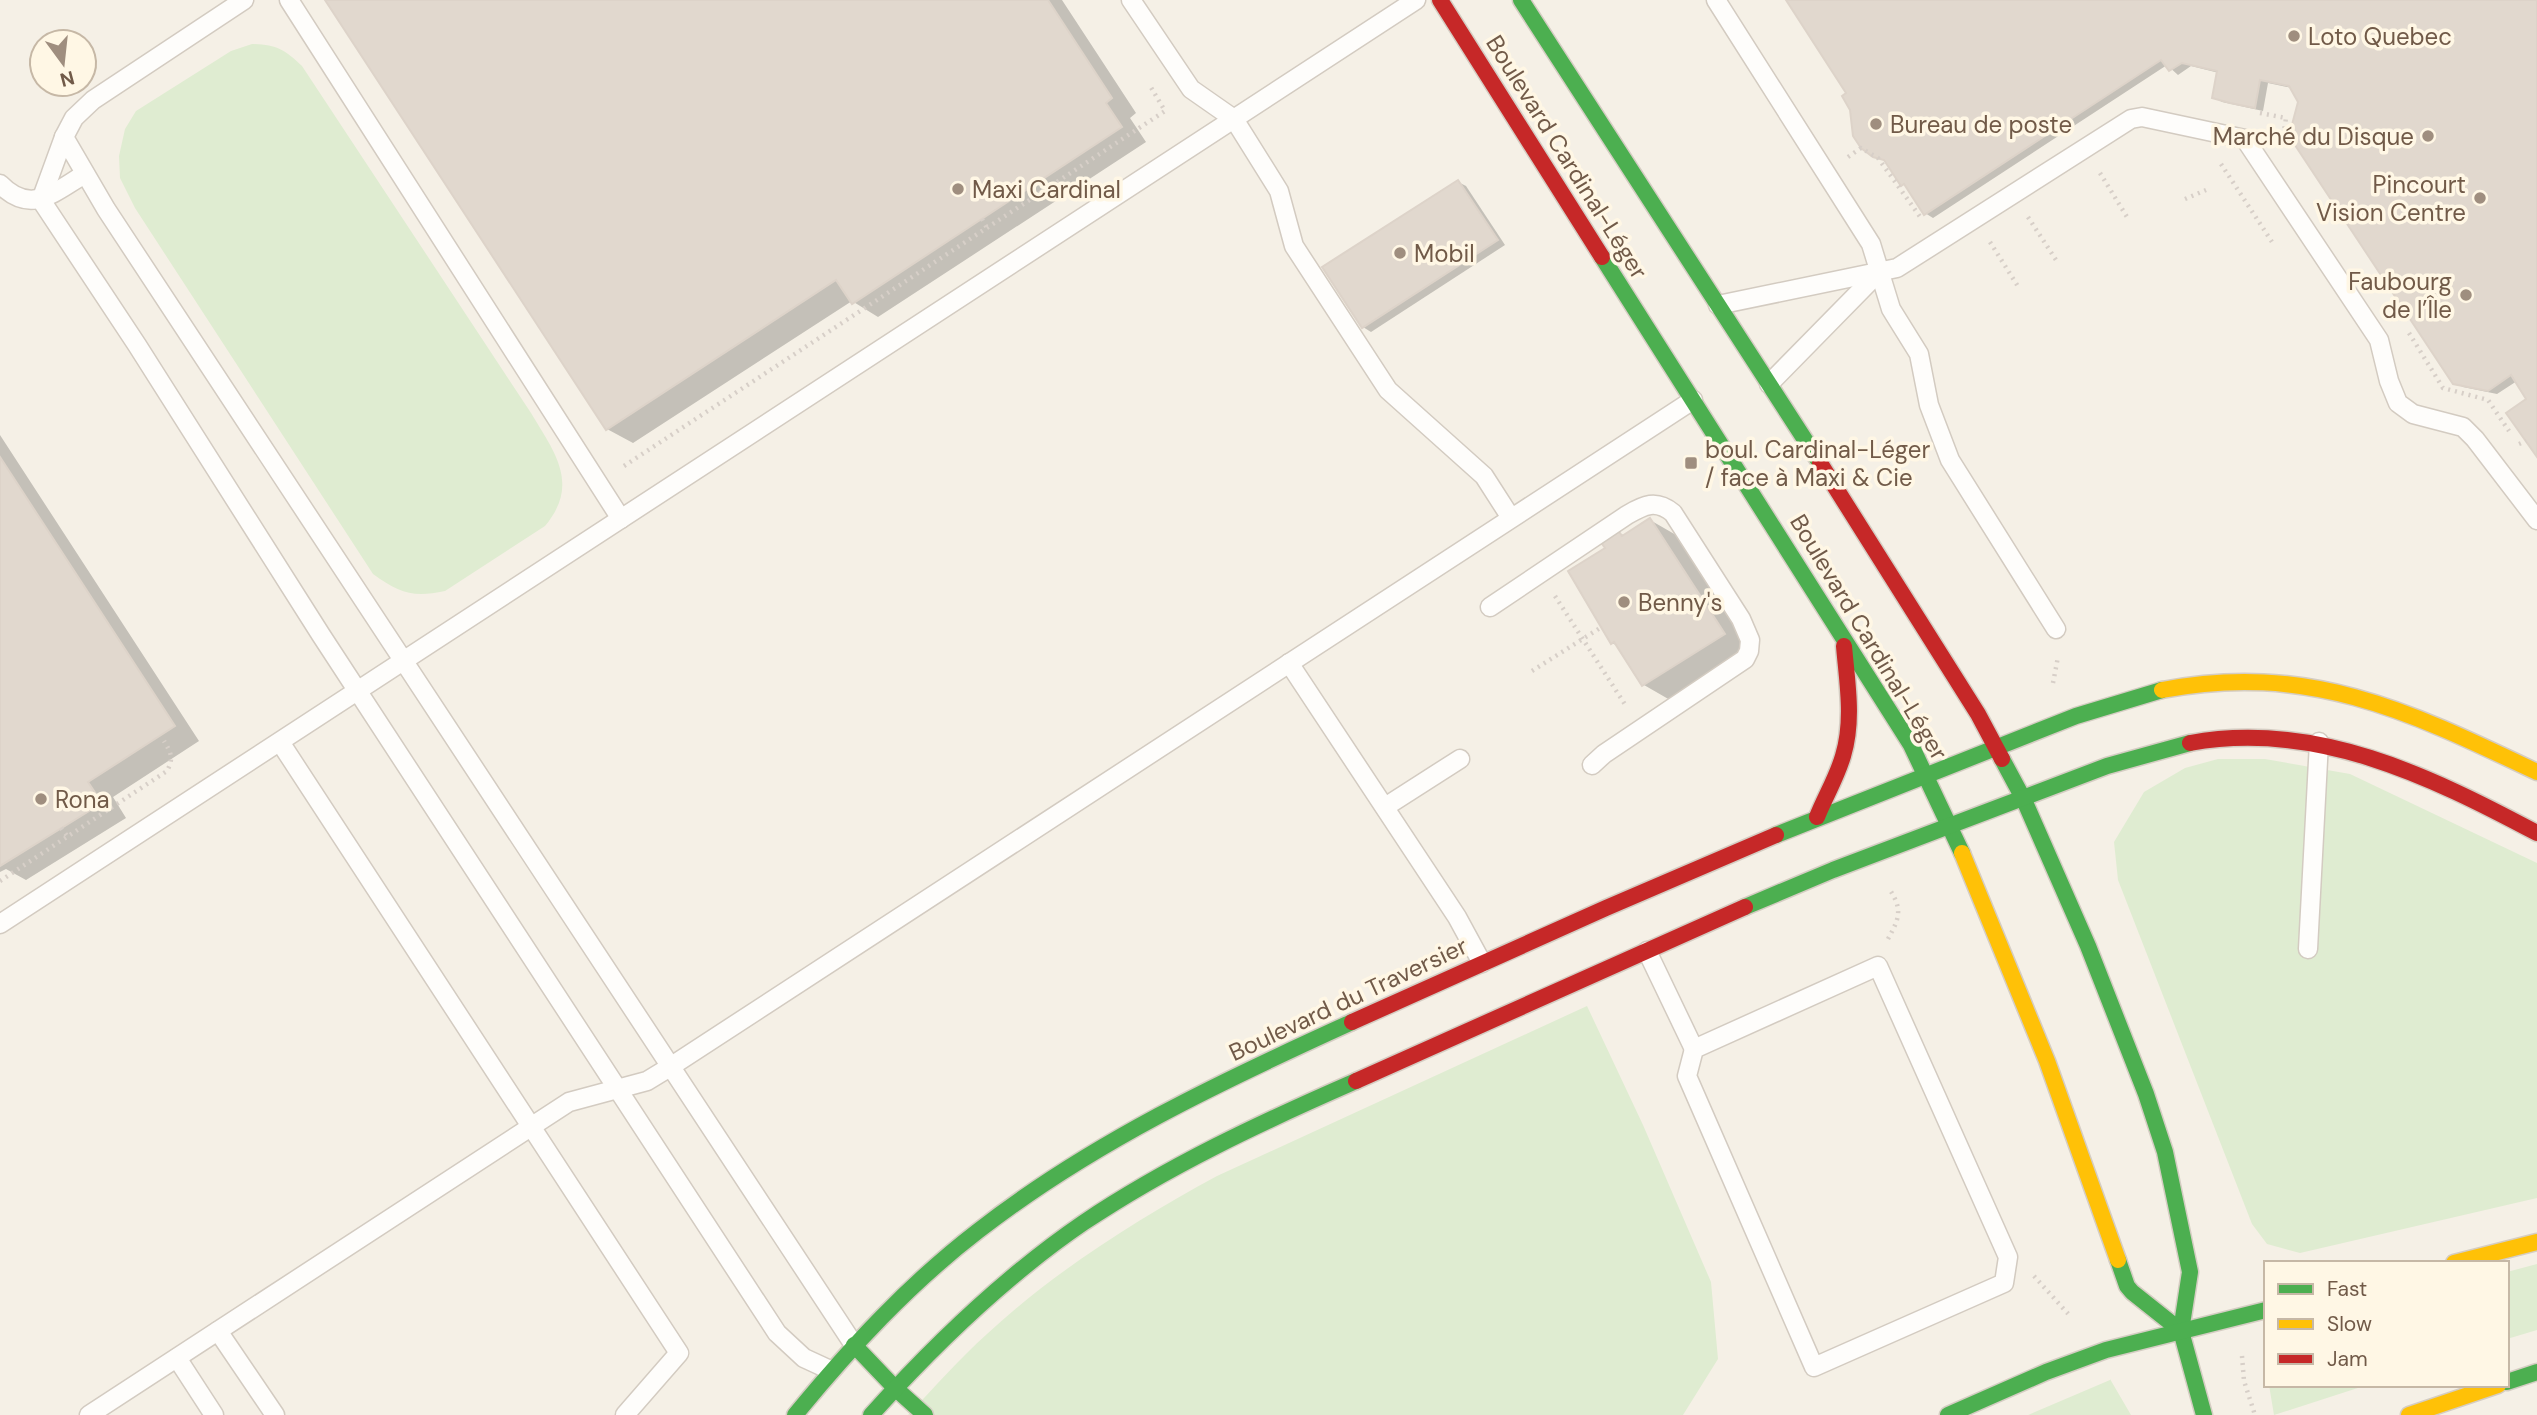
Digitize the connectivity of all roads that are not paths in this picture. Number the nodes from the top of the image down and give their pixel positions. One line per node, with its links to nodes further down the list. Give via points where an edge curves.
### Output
1 (244, 0): 9 (lane, via 93,100 74,118)
2 (289, 0): 17 (lane)
3 (1130, 0): 8 (lane, via 1191,89)
4 (1416, 0): 8 (lane)
5 (1440, 0): 16 (main road, Boulevard Cardinal-Léger)
6 (1521, 0): 14 (main road, Boulevard Cardinal-Léger)
7 (1716, 0): 13 (lane, via 1871,244)
8 (1234, 119): 17 (lane); 18 (lane, via 1279,191 1294,246 1388,390 1484,476)
9 (64, 137): 10 (lane); 12 (lane)
10 (85, 174): 12 (lane); 23 (lane)
11 (0, 184): 12 (lane, via 13,197)
12 (41, 200): 25 (lane)
13 (1879, 272): 14 (lane); 15 (lane); 19 (lane, via 1907,262 2131,119 2142,117 2245,139 2379,340 2399,403 2413,414 2463,427); 21 (lane, via 1891,309 1919,354 1929,405 1950,460)
14 (1718, 305): 15 (main road, Boulevard Cardinal-Léger)
15 (1769, 384): 28 (main road, Boulevard Cardinal-Léger)
16 (1693, 400): 18 (lane); 22 (main road, Boulevard Cardinal-Léger)
17 (621, 519): 23 (lane)
18 (1511, 519): 24 (lane)
19 (2537, 520)
20 (1490, 607): 30 (lane, via 1644,506 1655,503 1673,513 1741,619 1750,640 1749,651 1745,659)
21 (2056, 629)
22 (1843, 636): 32 (main road, Boulevard Cardinal-Léger); 35 (main road, via 1847,731 1843,755)
23 (404, 661): 25 (lane); 43 (lane)
24 (1289, 663): 34 (lane); 43 (lane)
25 (358, 691): 26 (lane); 44 (lane)
26 (280, 742): 38 (lane); 45 (lane)
27 (2319, 743): 33 (main road, via 2250,736 2183,743); 37 (main road, via 2413,773); 39 (lane)
28 (1998, 747): 31 (main road, Boulevard du Traversier, via 2146,693 2233,680 2348,693 2405,712); 32 (main road, Boulevard du Traversier); 33 (main road, Boulevard Cardinal-Léger)
29 (1460, 759): 34 (lane)
30 (1592, 765)
31 (2537, 772)
32 (1927, 775): 35 (main road, Boulevard du Traversier); 36 (main road, Boulevard Cardinal-Léger)
33 (2024, 800): 36 (main road); 50 (main road, Boulevard Cardinal-Léger, via 2088,946 2165,1152 2190,1272)
34 (1385, 807): 41 (lane)
35 (1816, 817): 41 (main road, Boulevard du Traversier)
36 (1951, 827): 40 (main road, via 1807,880); 50 (main road, Boulevard Cardinal-Léger, via 2072,1124 2127,1286)
37 (2537, 833)
38 (0, 925)
39 (2308, 949)
40 (1647, 951): 42 (lane); 57 (main road, via 1325,1095 1119,1200 1056,1241 987,1295)
41 (1482, 963): 51 (main road, Boulevard du Traversier, via 1235,1075 1101,1147 967,1240)
42 (1694, 1049): 42 (lane, via 1878,966 2008,1257 2004,1283 1814,1367 1687,1076)
43 (670, 1067): 44 (lane); 51 (lane)
44 (619, 1090): 45 (lane, via 569,1102); 53 (lane, via 778,1333 804,1358)
45 (530, 1128): 49 (lane); 61 (lane, via 679,1353)
46 (2537, 1242): 47 (main road)
47 (2462, 1261)
48 (2264, 1310): 50 (main road)
49 (218, 1331): 52 (lane); 60 (lane)
50 (2181, 1331): 65 (main road, via 2077,1360); 66 (main road, Boulevard Cardinal-Léger)
51 (854, 1345): 53 (main road, Boulevard du Traversier); 57 (main road)
52 (177, 1358): 58 (lane); 59 (lane)
53 (830, 1370): 57 (main road); 62 (main road, Boulevard du Traversier)
54 (2537, 1372): 55 (main road)
55 (2509, 1381)
56 (2492, 1387): 67 (main road)
57 (895, 1388): 63 (main road); 64 (main road)
58 (89, 1415)
59 (214, 1415)
60 (275, 1415)
61 (625, 1415)
62 (795, 1415)
63 (871, 1415)
64 (925, 1415)
65 (1948, 1415)
66 (2204, 1415)
67 (2409, 1415)

